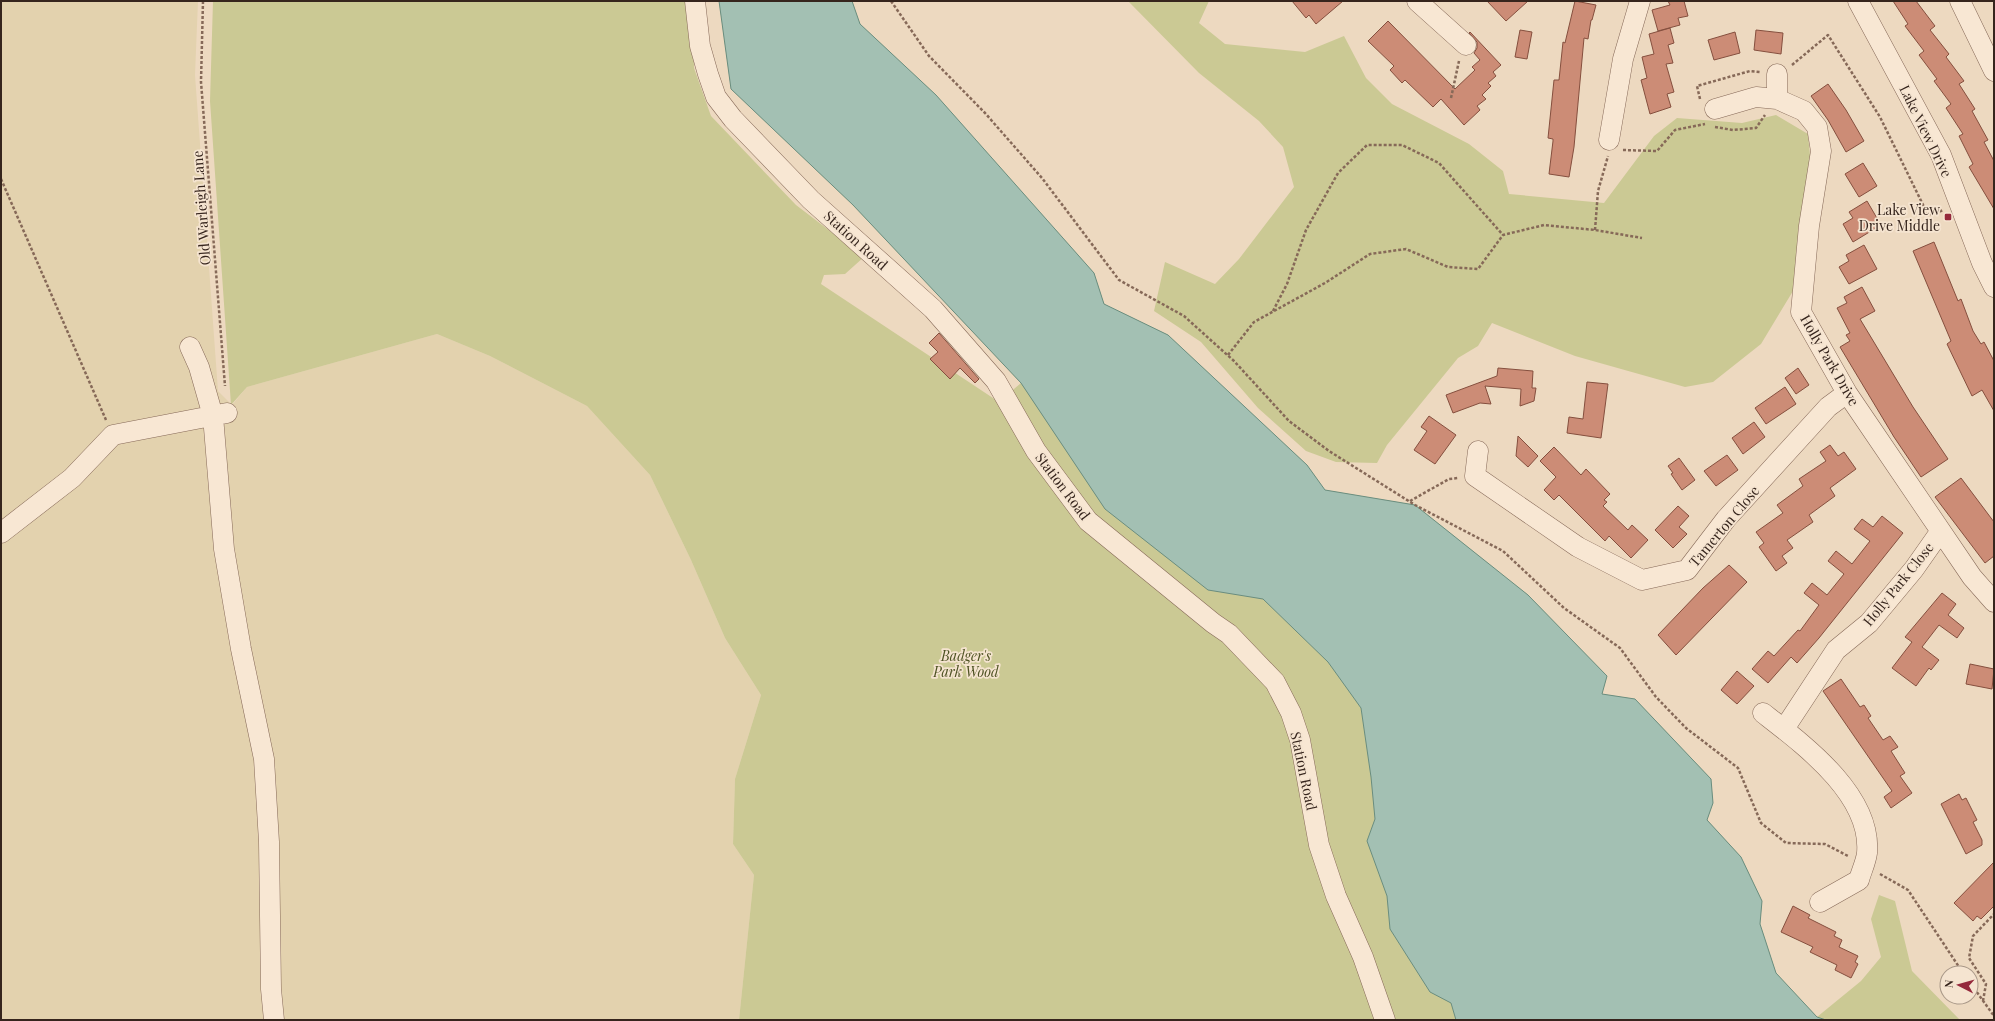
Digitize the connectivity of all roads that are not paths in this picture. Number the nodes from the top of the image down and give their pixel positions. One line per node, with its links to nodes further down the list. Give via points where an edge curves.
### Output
1 (696, 1): 24 (street, Station Road, via 700,46 708,74 716,97 733,119 811,200 933,309 996,381 1036,450 1088,521 1228,634 1276,682 1300,740 1319,845 1336,896 1363,957)
2 (1417, 1): 6 (street)
3 (1640, 1): 11 (street, via 1623,59)
4 (1858, 1): 12 (street, Lake View Drive, via 1941,155 1982,263)
5 (1960, 1): 7 (street)
6 (1466, 45)
7 (1994, 71)
8 (1777, 74): 9 (street)
9 (1777, 99): 10 (street, Holly Park Drive, via 1756,97); 14 (street, Holly Park Drive, via 1804,111 1816,127 1821,151 1809,226 1801,312)
10 (1708, 118)
11 (1609, 145)
12 (1994, 287)
13 (190, 346): 15 (street)
14 (1847, 393): 16 (street, Tamerton Close, via 1828,408 1731,514 1687,570 1642,580 1578,547 1475,476); 17 (street, Holly Park Drive)
15 (220, 414): 18 (street, via 113,435 72,478); 23 (street, via 224,549 240,649 264,759)
16 (1478, 451)
17 (1940, 532): 19 (street, Holly Park Drive, via 1972,577); 21 (street, Holly Park Close, via 1914,569 1869,623 1836,650)
18 (1, 533)
19 (1994, 602)
20 (1763, 713): 21 (street)
21 (1784, 730): 22 (street, via 1834,775 1862,817 1867,840 1867,855 1858,880)
22 (1820, 902)
23 (274, 1020)
24 (1385, 1020)

